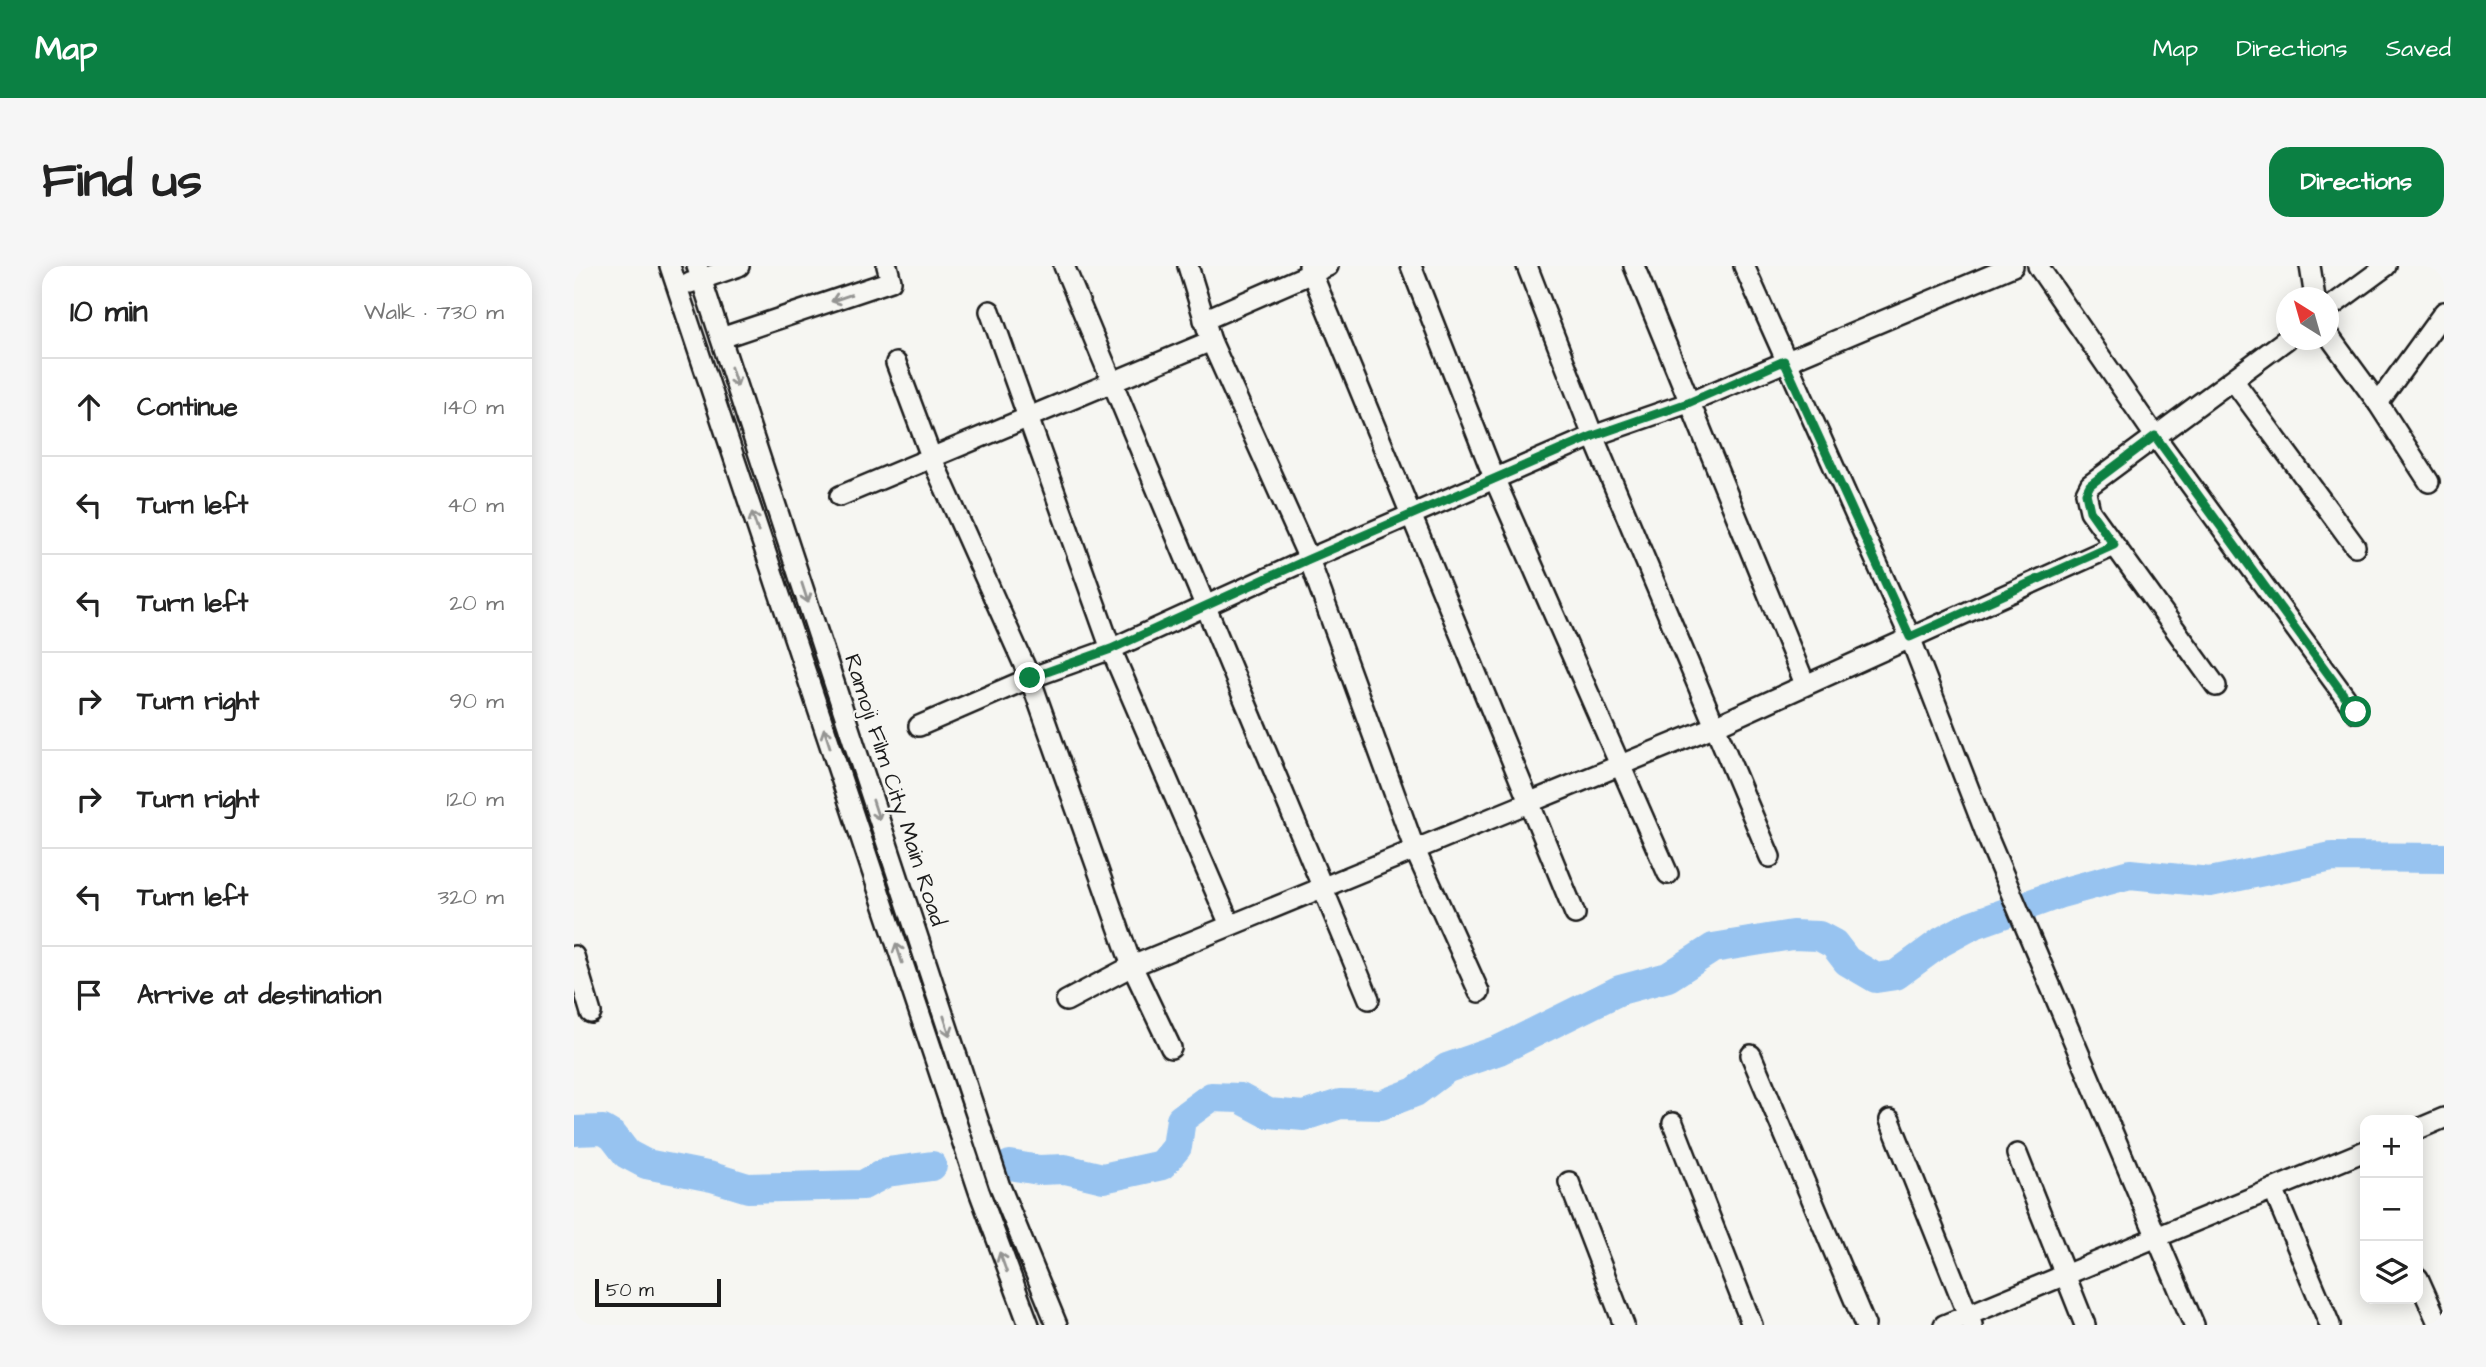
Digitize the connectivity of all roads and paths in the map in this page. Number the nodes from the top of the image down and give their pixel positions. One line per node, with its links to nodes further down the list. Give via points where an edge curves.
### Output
1 (670, 266): 17 (street, Ramoji Film City Main Road)
2 (739, 266): 15 (street)
3 (887, 266): 22 (street, one-way to 22, via 891,281)
4 (1064, 266): 29 (street)
5 (1188, 266): 21 (street)
6 (1412, 266): 36 (street)
7 (1527, 266): 33 (street)
8 (1634, 266): 30 (street)
9 (1744, 266): 26 (street)
10 (2013, 266): 26 (street)
11 (2038, 266): 34 (street)
12 (2310, 266): 16 (street)
13 (2386, 266): 18 (street)
14 (1316, 268): 21 (street); 39 (street)
15 (699, 272): 17 (street); 22 (street, Ramoji Film City Main Road)
16 (2313, 287)
17 (678, 289): 80 (street, Ramoji Film City Main Road, one-way to 17, via 979,1191)
18 (2339, 301)
19 (990, 311): 32 (street)
20 (2444, 312): 31 (street)
21 (1205, 320): 23 (street)
22 (721, 338): 81 (street, Ramoji Film City Main Road, one-way to 81, via 999,1184)
23 (1211, 341): 29 (street); 42 (street)
24 (2276, 347): 28 (street)
25 (2339, 350): 31 (street)
26 (1784, 361): 30 (street); 44 (street)
27 (896, 363): 35 (street)
28 (2232, 380): 34 (street); 41 (street)
29 (1110, 381): 32 (street); 43 (street)
30 (1688, 403): 33 (street); 47 (street)
31 (2378, 403): 37 (street)
32 (1028, 419): 35 (street); 45 (street)
33 (1593, 436): 36 (street); 51 (street)
34 (2155, 436): 40 (street, via 2090,485 2086,493 2090,511); 49 (street)
35 (932, 458): 38 (street); 46 (street)
36 (1495, 480): 39 (street); 52 (street)
37 (2430, 482)
38 (840, 496)
39 (1410, 517): 42 (street); 53 (street)
40 (2114, 545): 44 (street); 48 (street)
41 (2355, 546)
42 (1309, 559): 43 (street); 54 (street)
43 (1206, 606): 45 (street); 57 (street)
44 (1910, 637): 47 (street); 76 (street, via 1987,836)
45 (1111, 649): 46 (street); 59 (street)
46 (1030, 678): 50 (street); 61 (street)
47 (1805, 684): 51 (street)
48 (2216, 686)
49 (2356, 712)
50 (919, 726)
51 (1713, 727): 52 (street); 55 (street)
52 (1620, 763): 53 (street); 56 (street)
53 (1529, 803): 54 (street); 58 (street)
54 (1415, 850): 57 (street); 62 (street)
55 (1770, 857)
56 (1668, 874)
57 (1321, 888): 59 (street); 63 (street)
58 (1575, 914)
59 (1230, 925): 61 (street)
60 (574, 956): 65 (street)
61 (1132, 966): 64 (street); 66 (street)
62 (1479, 992)
63 (1369, 999)
64 (1066, 1001)
65 (591, 1013)
66 (1171, 1048)
67 (1751, 1055): 84 (street)
68 (2444, 1118): 71 (street)
69 (1890, 1121): 79 (street)
70 (1672, 1123): 83 (street)
71 (2423, 1127)
72 (2017, 1154): 77 (street)
73 (2360, 1157): 75 (street)
74 (1569, 1182): 82 (street)
75 (2273, 1189): 76 (street); 88 (street)
76 (2157, 1236): 77 (street); 87 (street)
77 (2065, 1275): 79 (street); 86 (street)
78 (2423, 1289): 89 (street)
79 (1970, 1320): 85 (street)
80 (1029, 1325)
81 (1057, 1325)
82 (1624, 1325)
83 (1752, 1325)
84 (1864, 1325)
85 (1944, 1325)
86 (2085, 1325)
87 (2194, 1325)
88 (2330, 1325)
89 (2439, 1325)

